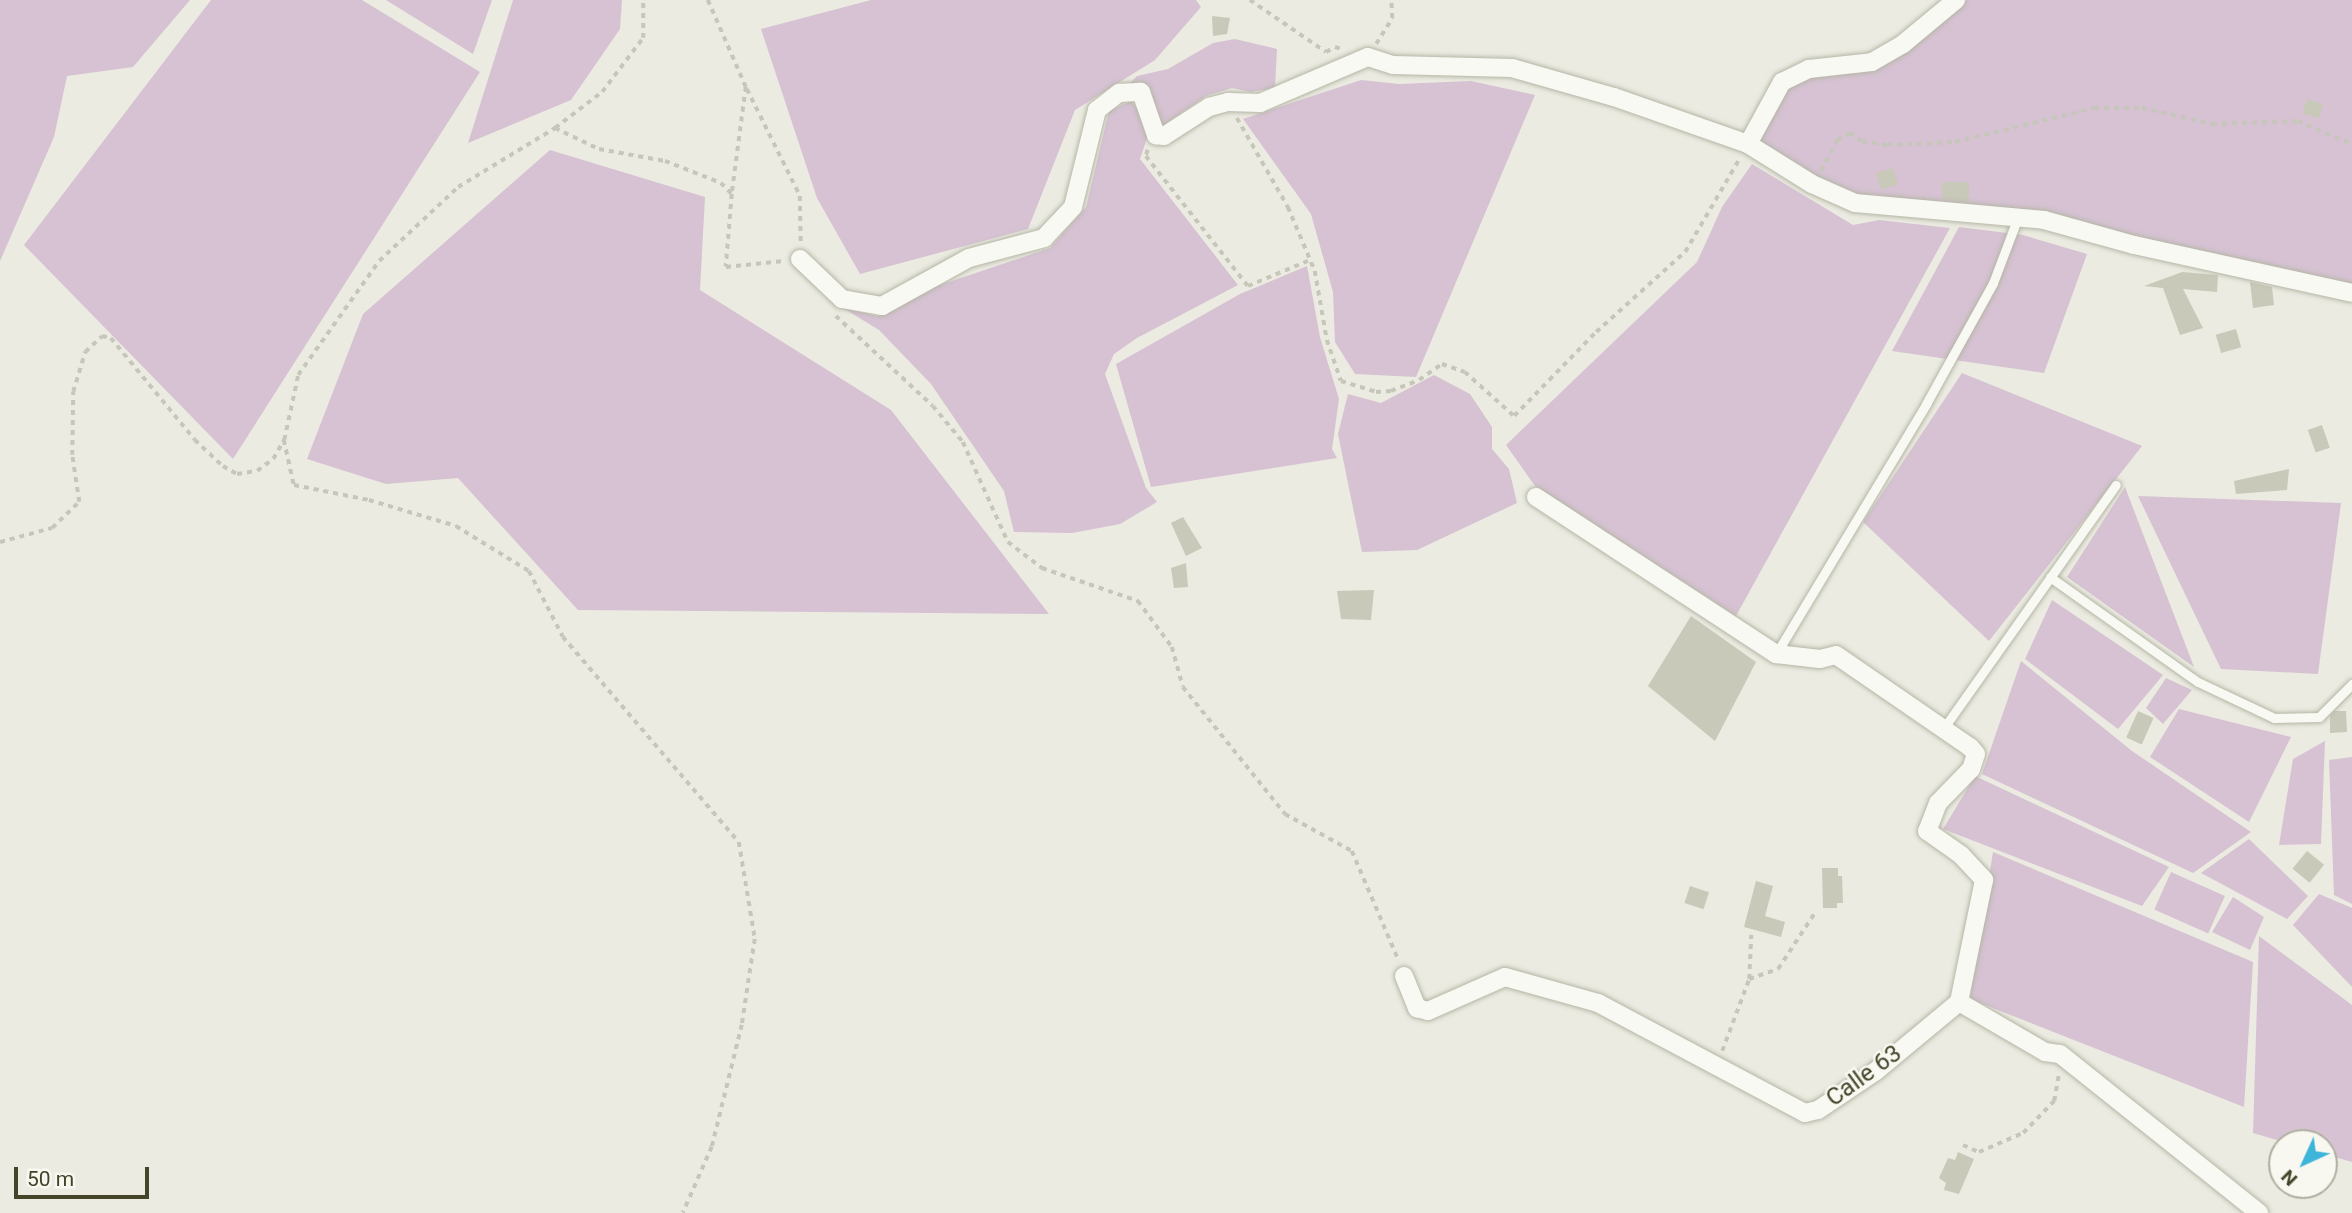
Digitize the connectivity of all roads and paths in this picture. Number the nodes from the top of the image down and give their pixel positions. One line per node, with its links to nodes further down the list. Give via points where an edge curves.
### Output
1 (643, 0): 9 (path, via 643,38 616,78)
2 (708, 0): 7 (path)
3 (1250, 0): 6 (path, via 1326,52 1335,47)
4 (1391, 0): 6 (path, via 1392,19)
5 (1956, 0): 11 (street, via 1903,44 1872,62 1809,69 1782,82)
6 (1368, 57): 8 (street, via 1261,103); 11 (street, via 1393,65 1512,68 1615,97)
7 (746, 87): 14 (path); 16 (path, via 800,196)
8 (1227, 102): 10 (street, via 1209,107 1164,136); 17 (path, via 1270,172)
9 (555, 128): 14 (path, via 599,149 665,161 721,183); 20 (path, via 458,187 379,261 298,375)
10 (1155, 133): 16 (street, via 1141,92 1118,93 1097,110 1073,207 1044,238 970,258 882,306 842,299); 17 (path, via 1146,156 1248,286)
11 (1748, 144): 13 (street); 17 (path, via 1685,252 1596,332 1514,416 1465,372 1442,364 1391,391 1376,392 1341,381)
12 (2352, 144): 13 (path, via 2298,121 2213,124 2142,108 2094,108 1955,142 1886,145 1850,133 1837,140)
13 (1812, 184): 15 (street, via 1855,203 1917,212)
14 (732, 194): 16 (path, via 726,267)
15 (2018, 217): 18 (street); 25 (lane, via 1993,283 1926,404)
16 (800, 259)
17 (1310, 260)
18 (2352, 293)
19 (831, 311): 30 (path, via 933,406 962,442 1008,542 1042,568 1138,601 1172,647 1183,687 1285,814 1352,851)
20 (284, 440): 23 (path, via 274,458 257,471 237,474 195,440 111,338 102,336 85,352 73,391 72,455 79,502 52,528); 36 (path, via 294,485 369,500 456,526 529,571 563,637 739,842 755,939 741,1025 712,1147)
21 (2116, 485): 24 (lane)
22 (1536, 497): 25 (street)
23 (0, 542)
24 (2050, 577): 26 (lane, via 2198,682 2274,718 2319,717); 27 (lane)
25 (1776, 654): 27 (street, via 1820,659 1836,655)
26 (2352, 684)
27 (1943, 729): 32 (street, via 1976,754 1971,769 1938,803 1927,831 1961,855 1984,880)
28 (1814, 914): 31 (path, via 1779,969)
29 (1751, 934): 31 (path)
30 (1404, 976): 34 (street, Calle 63, via 1418,1008 1428,1011 1505,977 1598,1003)
31 (1749, 979): 34 (path)
32 (1959, 1002): 33 (street, via 2045,1052); 34 (street, Calle 63, via 1876,1072 1818,1110 1804,1113)
33 (2060, 1054): 35 (path, via 2059,1080 2048,1110 2007,1143 1979,1152); 37 (street)
34 (1717, 1063)
35 (1963, 1144)
36 (683, 1213)
37 (2259, 1213)

